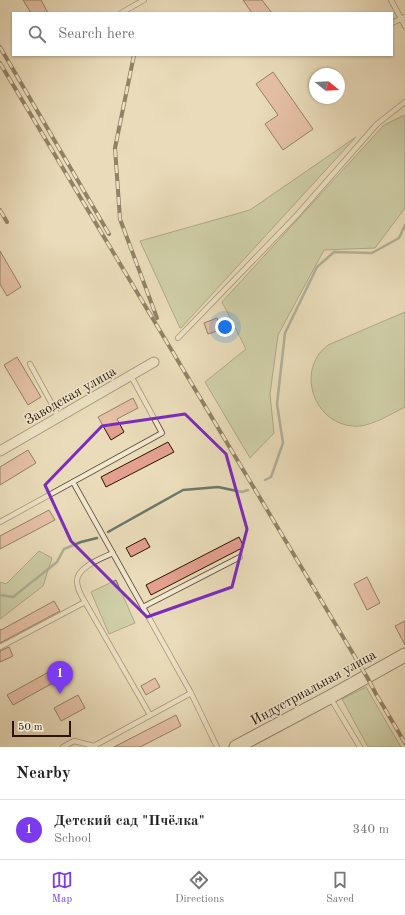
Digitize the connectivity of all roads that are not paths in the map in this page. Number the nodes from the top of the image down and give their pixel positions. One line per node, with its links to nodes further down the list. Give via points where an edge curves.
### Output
1 (144, 0): 3 (lane)
2 (391, 0): 4 (lane)
3 (123, 12)
4 (403, 18): 5 (lane); 6 (lane)
5 (393, 23)
6 (405, 26)
7 (405, 102): 8 (lane, via 377,124 297,215)
8 (178, 338)
9 (154, 362): 11 (street, Заводская улица)
10 (30, 364): 12 (lane)
11 (131, 376): 12 (street, Заводская улица); 14 (lane, via 162,433)
12 (59, 417): 13 (street, Заводская улица)
13 (0, 451)
14 (73, 482): 15 (lane); 16 (lane)
15 (0, 522)
16 (112, 553): 18 (lane, via 80,571 77,579 78,589); 19 (lane)
17 (240, 557): 19 (lane)
18 (84, 602): 20 (lane); 24 (lane)
19 (143, 608): 22 (lane)
20 (0, 647)
21 (405, 655): 23 (main road, Индустриальная улица)
22 (191, 693): 24 (lane); 26 (lane)
23 (330, 697): 27 (main road, Индустриальная улица); 28 (lane)
24 (150, 715): 25 (lane, via 94,746 74,741)
25 (63, 747)
26 (216, 747)
27 (236, 747)
28 (360, 747)

